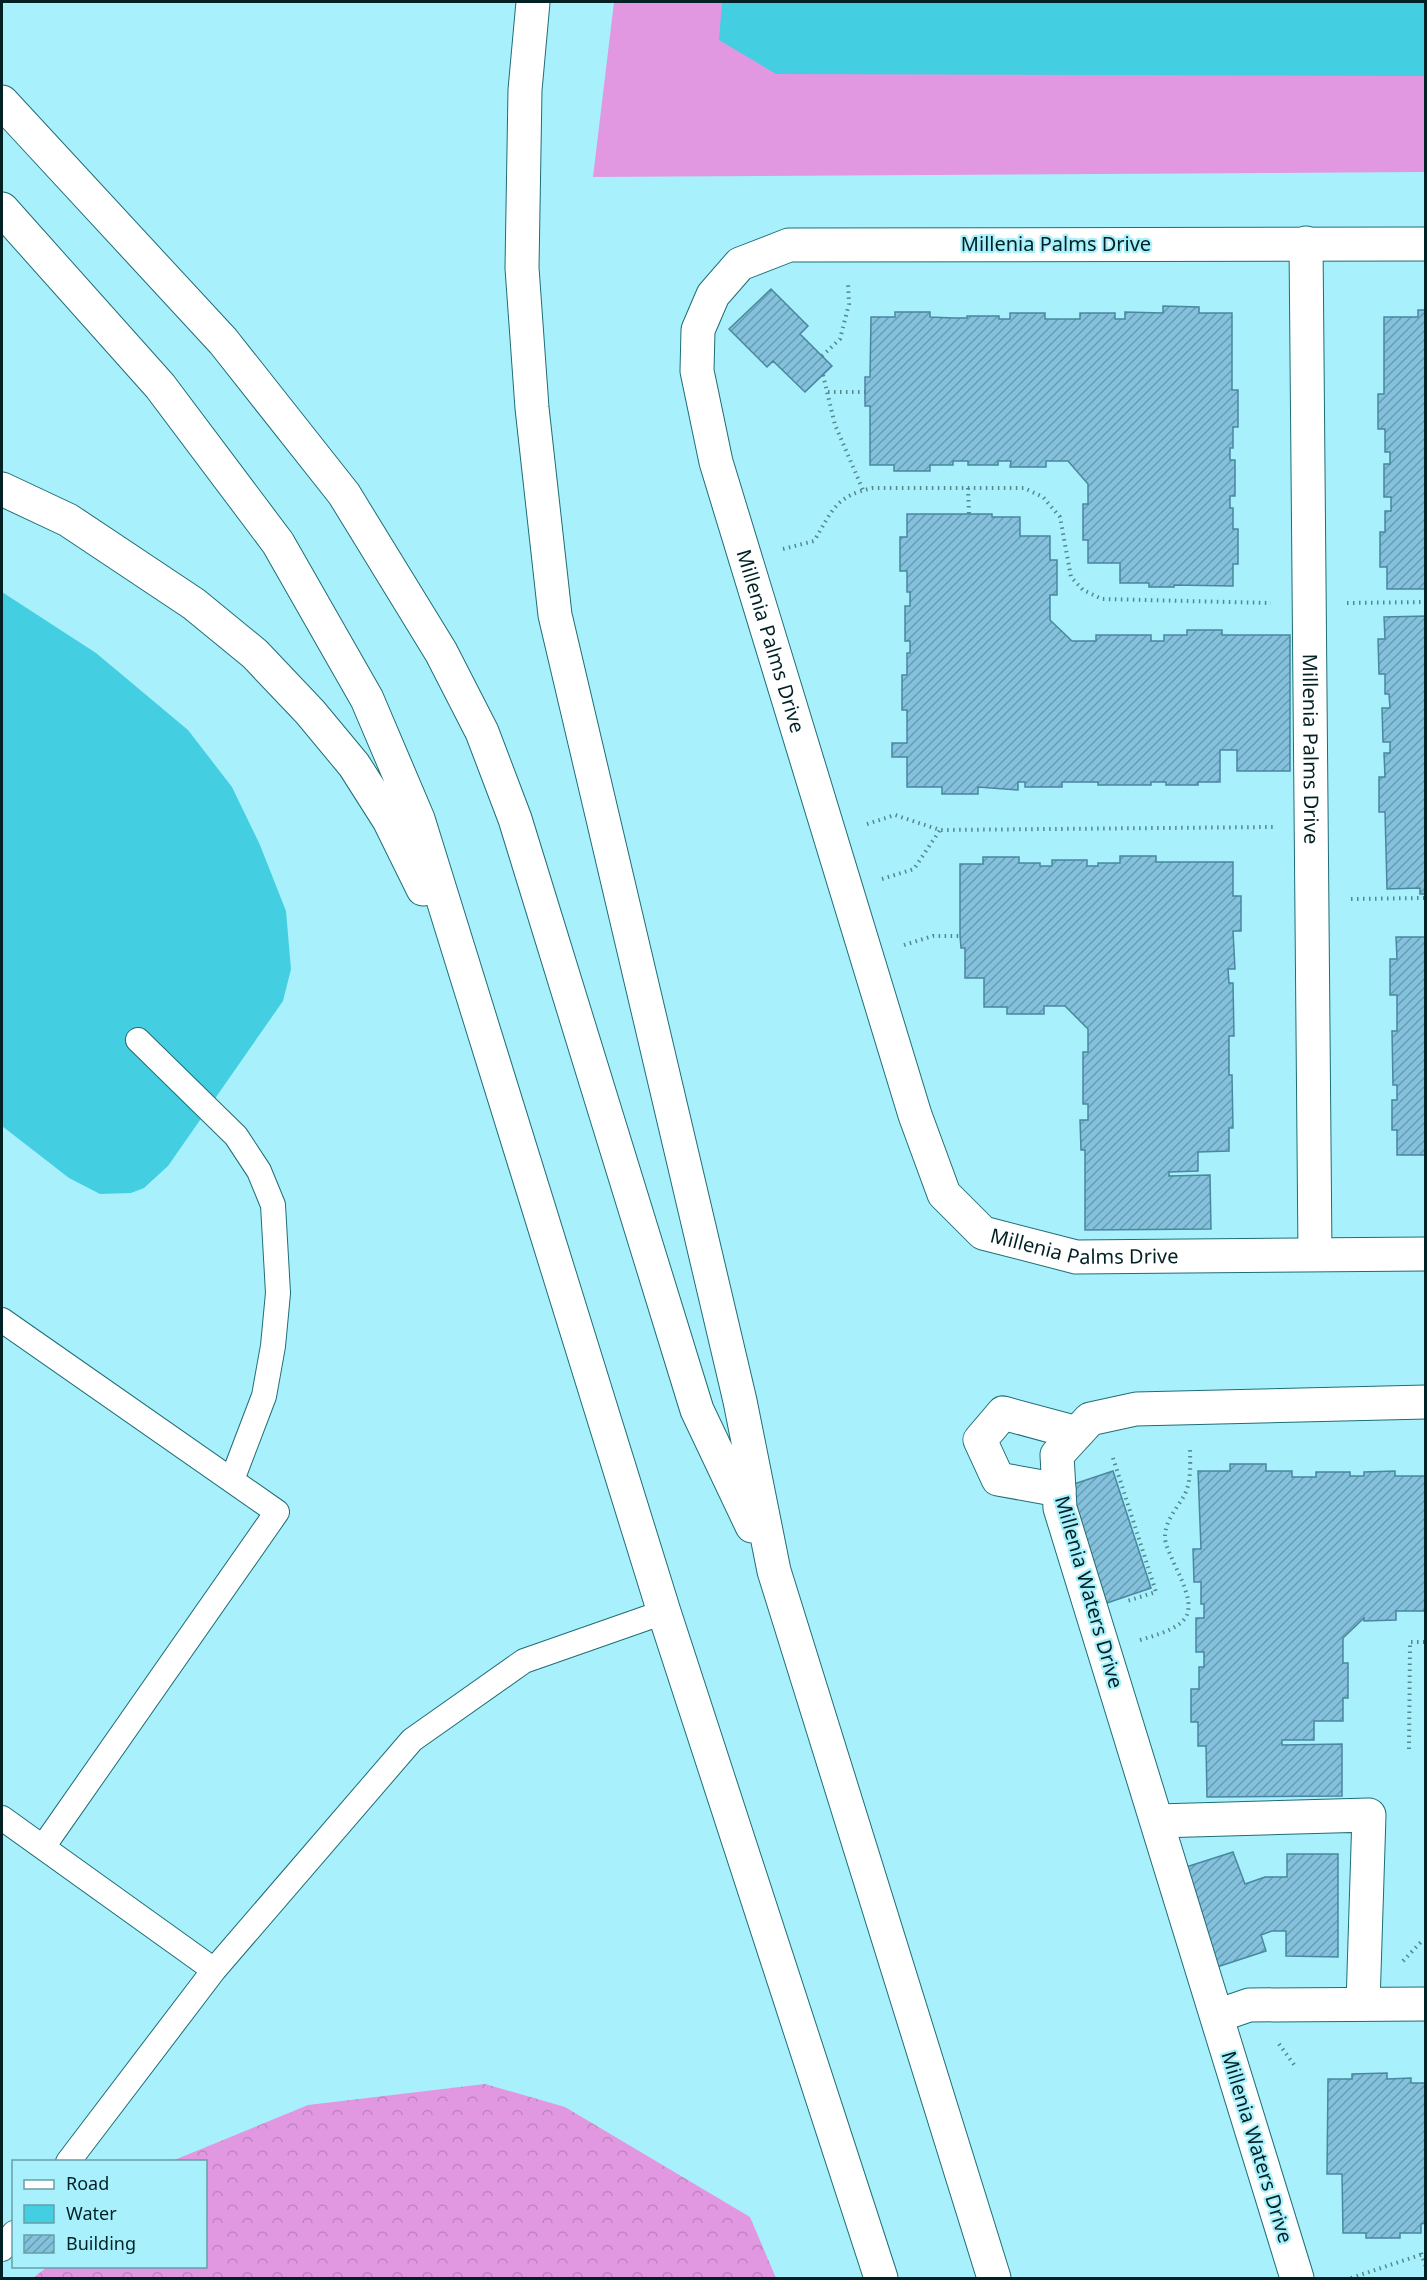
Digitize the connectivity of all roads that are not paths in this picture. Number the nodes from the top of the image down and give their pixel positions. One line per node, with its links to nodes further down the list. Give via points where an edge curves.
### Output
1 (533, 2): 16 (main road, via 525,90 522,268 532,408 555,615 741,1401)
2 (2, 102): 16 (main road, via 231,350 344,495 441,652 482,732 515,819 697,1410)
3 (2, 209): 7 (main road, via 160,386 278,543 367,699 418,819)
4 (1306, 243): 5 (main road, Millenia Palms Drive); 9 (main road, Millenia Palms Drive); 9 (main road, Millenia Palms Drive, via 789,245 741,264 713,295 698,330 698,379 716,462 745,560 915,1115 944,1194 983,1233 1076,1257)
5 (1425, 244)
6 (2, 489): 7 (main road, via 68,520 194,604 255,654 310,712 354,765 389,820)
7 (480, 1013): 17 (main road)
8 (138, 1040): 14 (lane, via 236,1136 259,1171 273,1205 278,1293 273,1346 264,1396)
9 (1315, 1254): 10 (main road, Millenia Palms Drive)
10 (1425, 1254)
11 (2, 1320): 14 (lane)
12 (1425, 1402): 13 (main road, Millenia Waters Drive, via 1136,1409 1090,1419)
13 (1077, 1433): 15 (main road, Millenia Waters Drive, via 1057,1455); 15 (main road, via 1003,1413 980,1440 998,1479)
14 (232, 1480): 20 (lane, via 277,1512)
15 (1059, 1490): 19 (main road, Millenia Waters Drive, via 1060,1508)
16 (774, 1571): 29 (main road)
17 (664, 1612): 21 (lane, via 524,1661 412,1740); 28 (main road)
18 (2, 1818): 20 (lane)
19 (1157, 1821): 22 (main road, via 1369,1815); 24 (main road, Millenia Waters Drive)
20 (43, 1847): 21 (lane)
21 (214, 1970): 25 (lane)
22 (1363, 2004): 23 (main road); 24 (main road, via 1249,2005)
23 (1425, 2004)
24 (1217, 2016): 30 (main road, Millenia Waters Drive)
25 (70, 2160)
26 (12, 2236): 27 (lane)
27 (2, 2249)
28 (881, 2278)
29 (994, 2278)
30 (1297, 2278)

